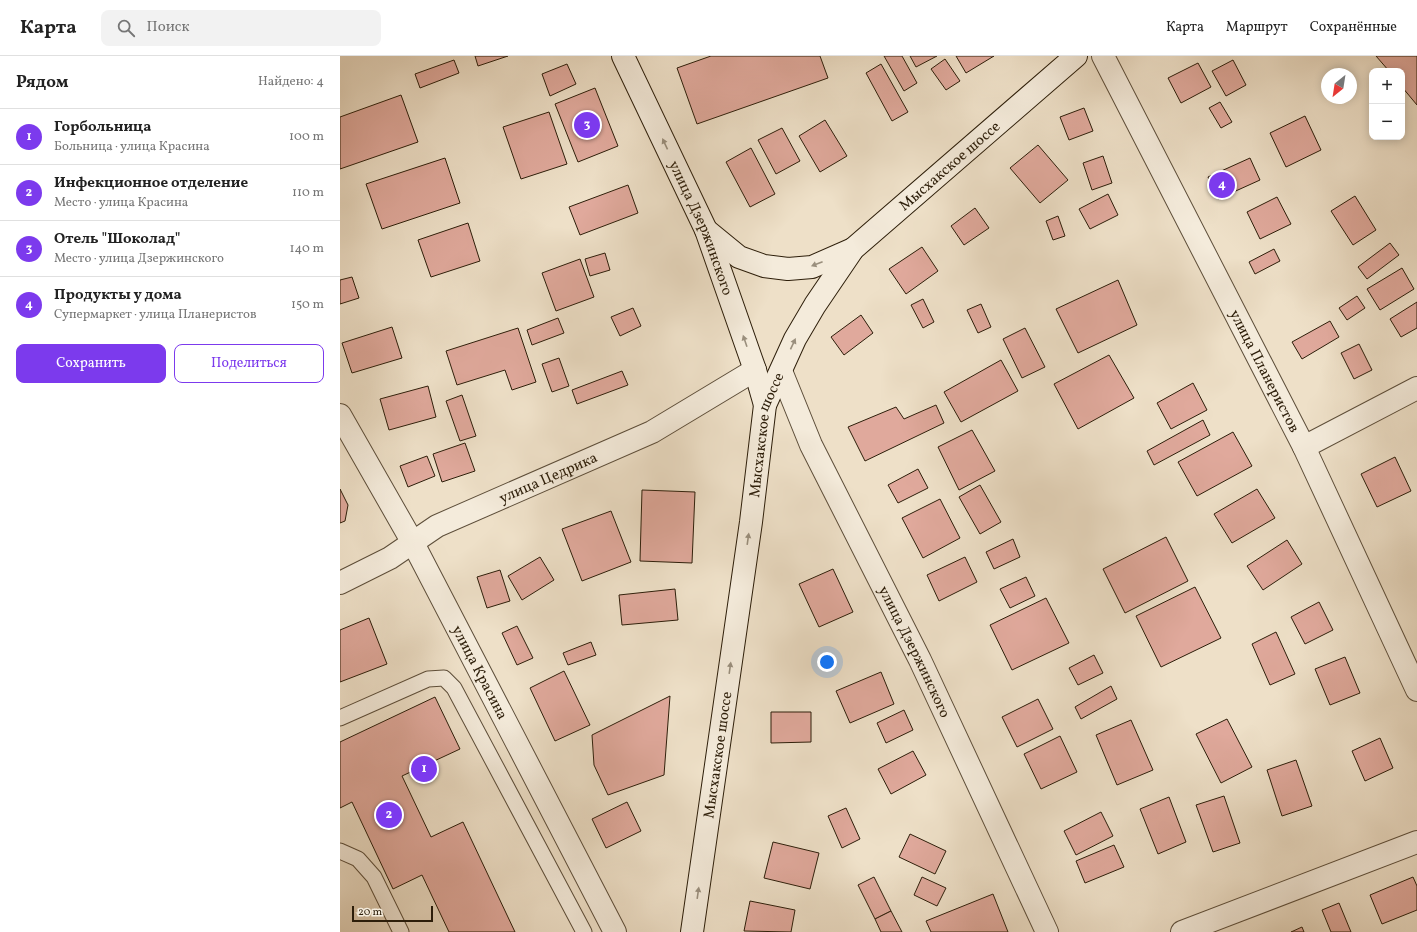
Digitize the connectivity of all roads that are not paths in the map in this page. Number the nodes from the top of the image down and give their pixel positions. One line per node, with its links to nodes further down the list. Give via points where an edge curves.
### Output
1 (623, 56): 4 (street, улица Дзержинского, one-way to 1)
2 (1076, 56): 5 (street, Мысхакское шоссе)
3 (1103, 56): 11 (street, улица Планеристов)
4 (706, 230): 5 (street, one-way to 4, via 812,267 788,269 764,266 739,257); 6 (street, улица Дзержинского, one-way to 4)
5 (853, 249): 7 (street, Мысхакское шоссе, one-way to 5, via 814,304)
6 (755, 370): 9 (street, улица Дзержинского); 12 (street, улица Цедрика, via 652,432 437,526)
7 (781, 371): 9 (street, Мысхакское шоссе); 22 (street, улица Дзержинского, via 811,446 920,660)
8 (1417, 388): 11 (street)
9 (765, 405): 21 (street, Мысхакское шоссе, one-way to 9, via 751,522)
10 (340, 415): 12 (street, улица Красина)
11 (1304, 447): 14 (street, улица Планеристов)
12 (413, 543): 13 (street, улица Цедрика, via 390,558); 20 (street, улица Красина)
13 (340, 583)
14 (1417, 690)
15 (340, 718): 19 (lane, via 428,679 444,678 454,688)
16 (1417, 842): 23 (street)
17 (340, 851): 18 (lane, via 358,859 374,877)
18 (401, 932)
19 (584, 932)
20 (615, 932)
21 (692, 932)
22 (1048, 932)
23 (1182, 932)

